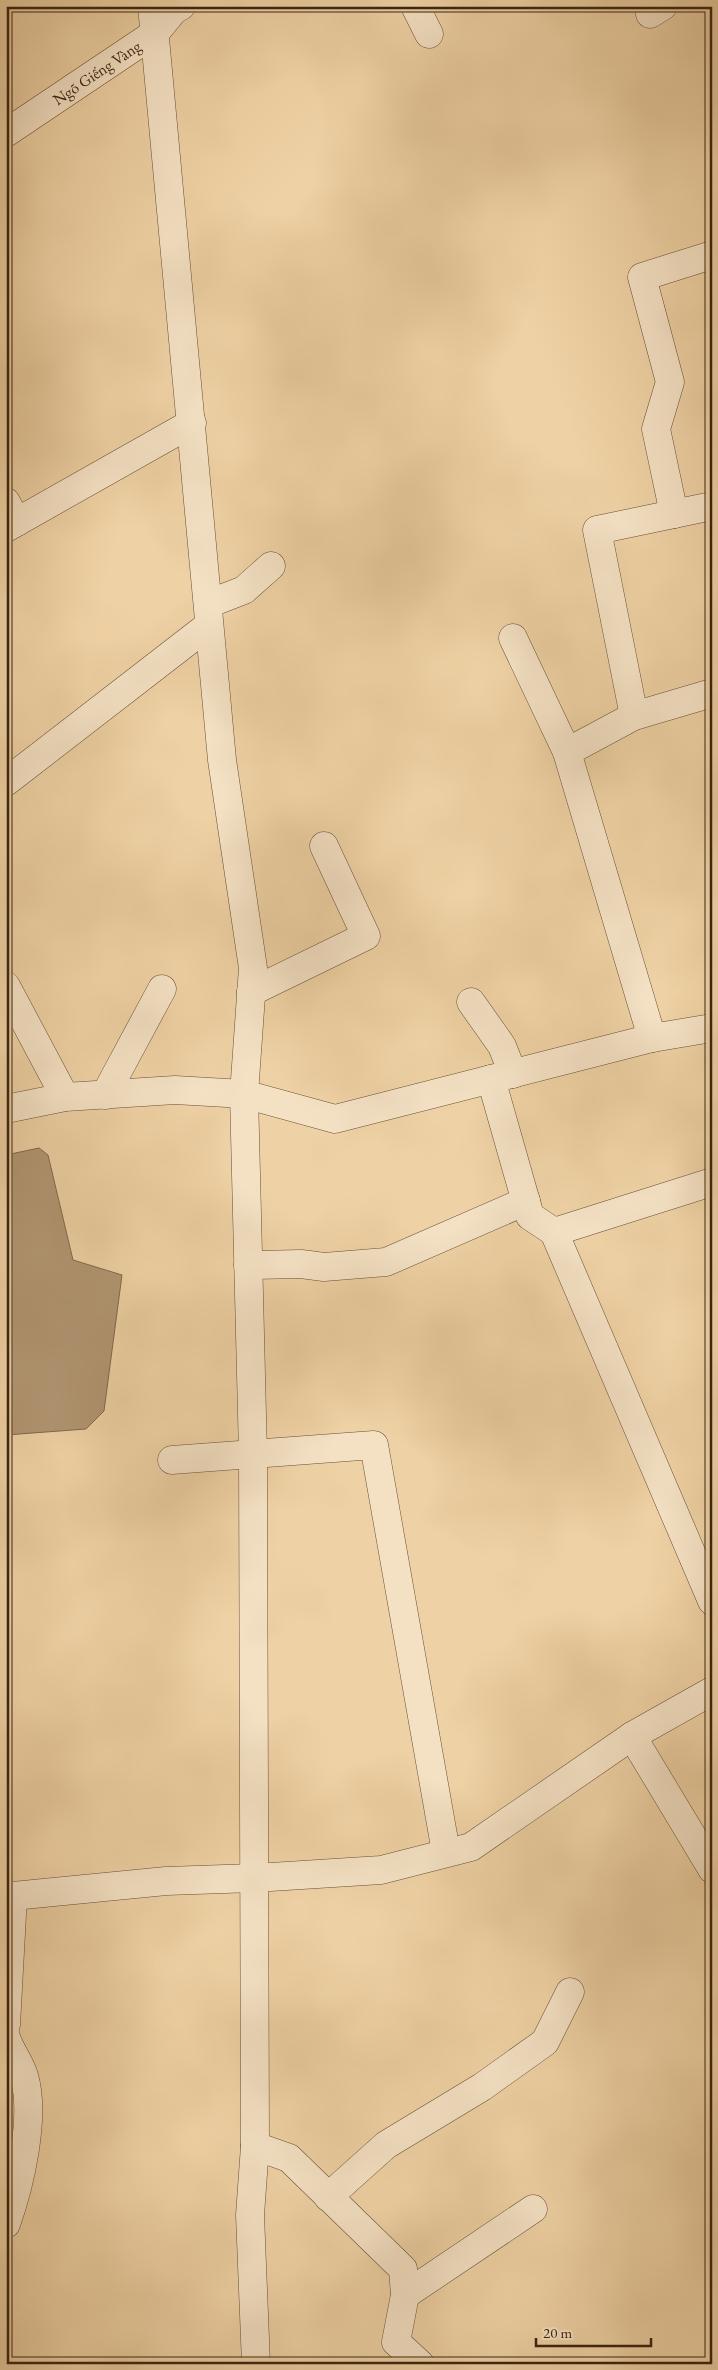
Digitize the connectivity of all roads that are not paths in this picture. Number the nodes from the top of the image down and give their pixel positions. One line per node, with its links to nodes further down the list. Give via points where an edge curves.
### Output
1 (152, 6): 4 (street)
2 (181, 6): 4 (street, Ngõ Giếng Vàng)
3 (415, 6): 5 (street)
4 (155, 33): 6 (street, Ngõ Giếng Vàng); 8 (street)
5 (429, 34)
6 (6, 133)
7 (712, 256): 10 (street, via 642,277 670,382 656,429)
8 (192, 423): 11 (street); 13 (street)
9 (712, 506): 10 (street)
10 (674, 514): 16 (street, via 597,530)
11 (10, 517)
12 (271, 566): 13 (street, via 244,590)
13 (208, 614): 18 (street); 22 (street, via 222,760 253,968)
14 (513, 638): 17 (street)
15 (712, 693): 16 (street)
16 (634, 716): 17 (street)
17 (567, 752): 25 (street)
18 (6, 782)
19 (324, 846): 22 (street, via 366,936)
20 (6, 986): 29 (street)
21 (162, 990): 27 (street)
22 (251, 992): 28 (street)
23 (471, 1002): 26 (street, via 502,1046)
24 (712, 1028): 25 (street)
25 (652, 1038): 26 (street)
26 (502, 1076): 28 (street, via 335,1119); 32 (street)
27 (106, 1094): 28 (street, via 175,1090); 29 (street)
28 (244, 1094): 34 (street)
29 (65, 1098): 30 (street)
30 (6, 1109)
31 (712, 1182): 33 (street)
32 (526, 1201): 33 (street, via 530,1216); 34 (street, via 386,1262 324,1268 301,1264)
33 (554, 1232): 37 (street)
34 (248, 1264): 35 (street)
35 (253, 1454): 36 (street); 40 (street, via 374,1444); 42 (street)
36 (172, 1460)
37 (712, 1601)
38 (712, 1690): 39 (street)
39 (632, 1736): 40 (street, via 471,1847); 41 (street)
40 (446, 1852): 42 (street, via 381,1870)
41 (712, 1869)
42 (254, 1878): 43 (street, via 166,1880); 47 (street)
43 (10, 1895): 45 (street)
44 (570, 1992): 48 (street, via 545,2042 482,2087 386,2145)
45 (6, 2025)
46 (6, 2037): 49 (street, via 24,2075 30,2113)
47 (255, 2146): 48 (street, via 289,2158); 52 (street, via 250,2215)
48 (328, 2196): 51 (street, via 403,2269)
49 (9, 2207)
50 (533, 2209): 51 (street)
51 (405, 2295): 53 (street, via 396,2342)
52 (256, 2364)
53 (420, 2364)

